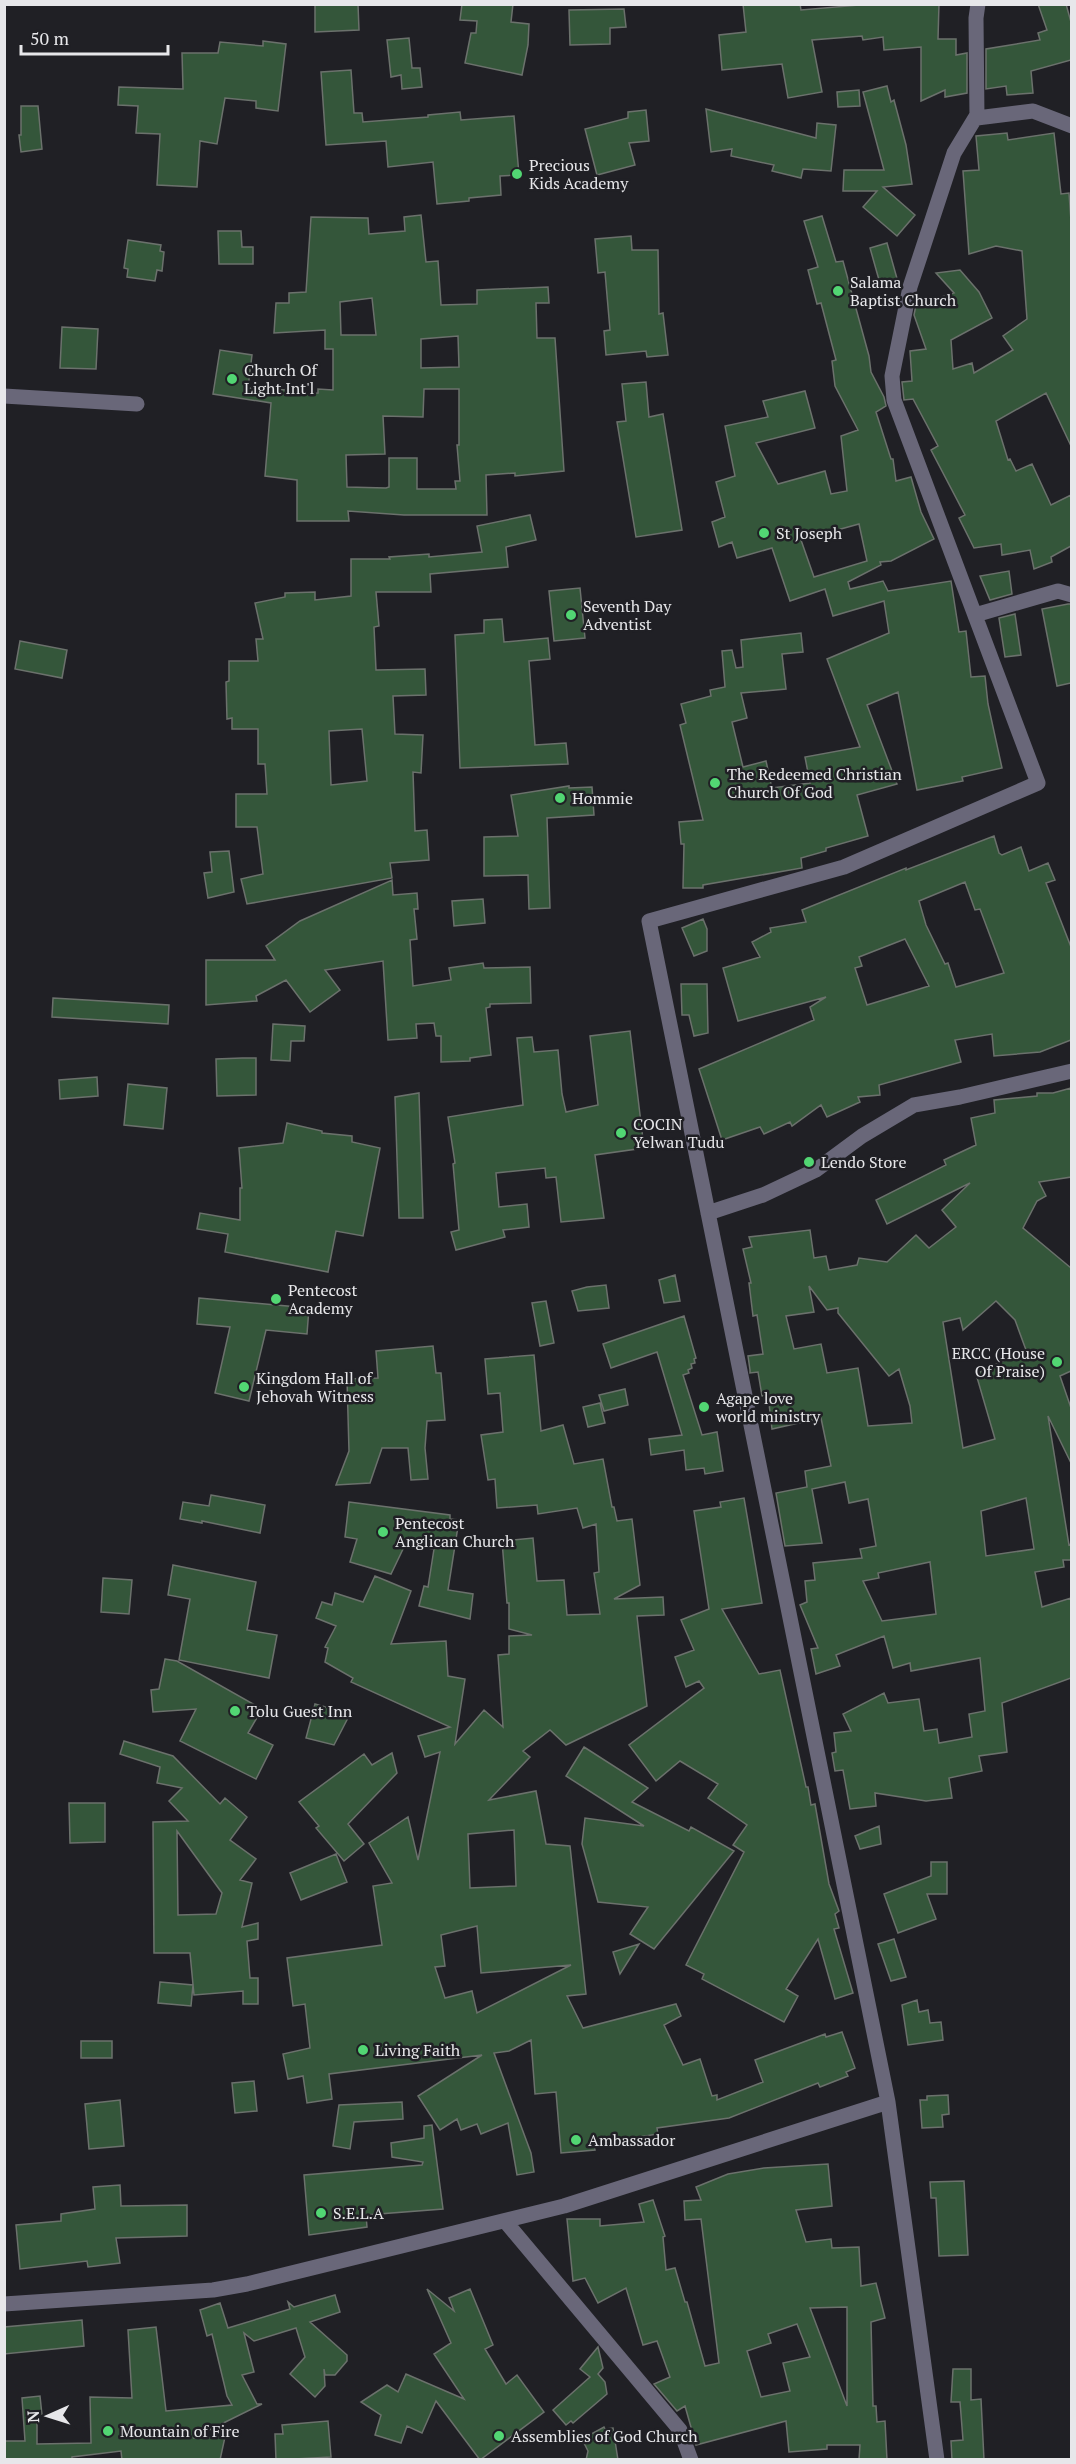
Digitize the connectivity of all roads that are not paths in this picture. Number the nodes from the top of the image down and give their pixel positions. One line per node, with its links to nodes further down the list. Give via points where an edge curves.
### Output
1 (978, 4): 2 (street)
2 (977, 118): 3 (street, via 1033,111); 7 (street, via 954,153 913,276 892,376 894,400)
3 (1071, 126)
4 (4, 396): 5 (street)
5 (137, 404)
6 (1071, 595): 7 (street, via 1058,591)
7 (975, 615): 9 (street, via 1038,783 844,867 649,921)
8 (1071, 1071): 9 (street, via 914,1105 816,1170 763,1195)
9 (708, 1213): 10 (street)
10 (888, 2102): 11 (street, via 564,2206); 14 (street)
11 (505, 2221): 12 (street, via 213,2290); 13 (street, via 680,2430)
12 (4, 2304)
13 (691, 2460)
14 (937, 2460)

